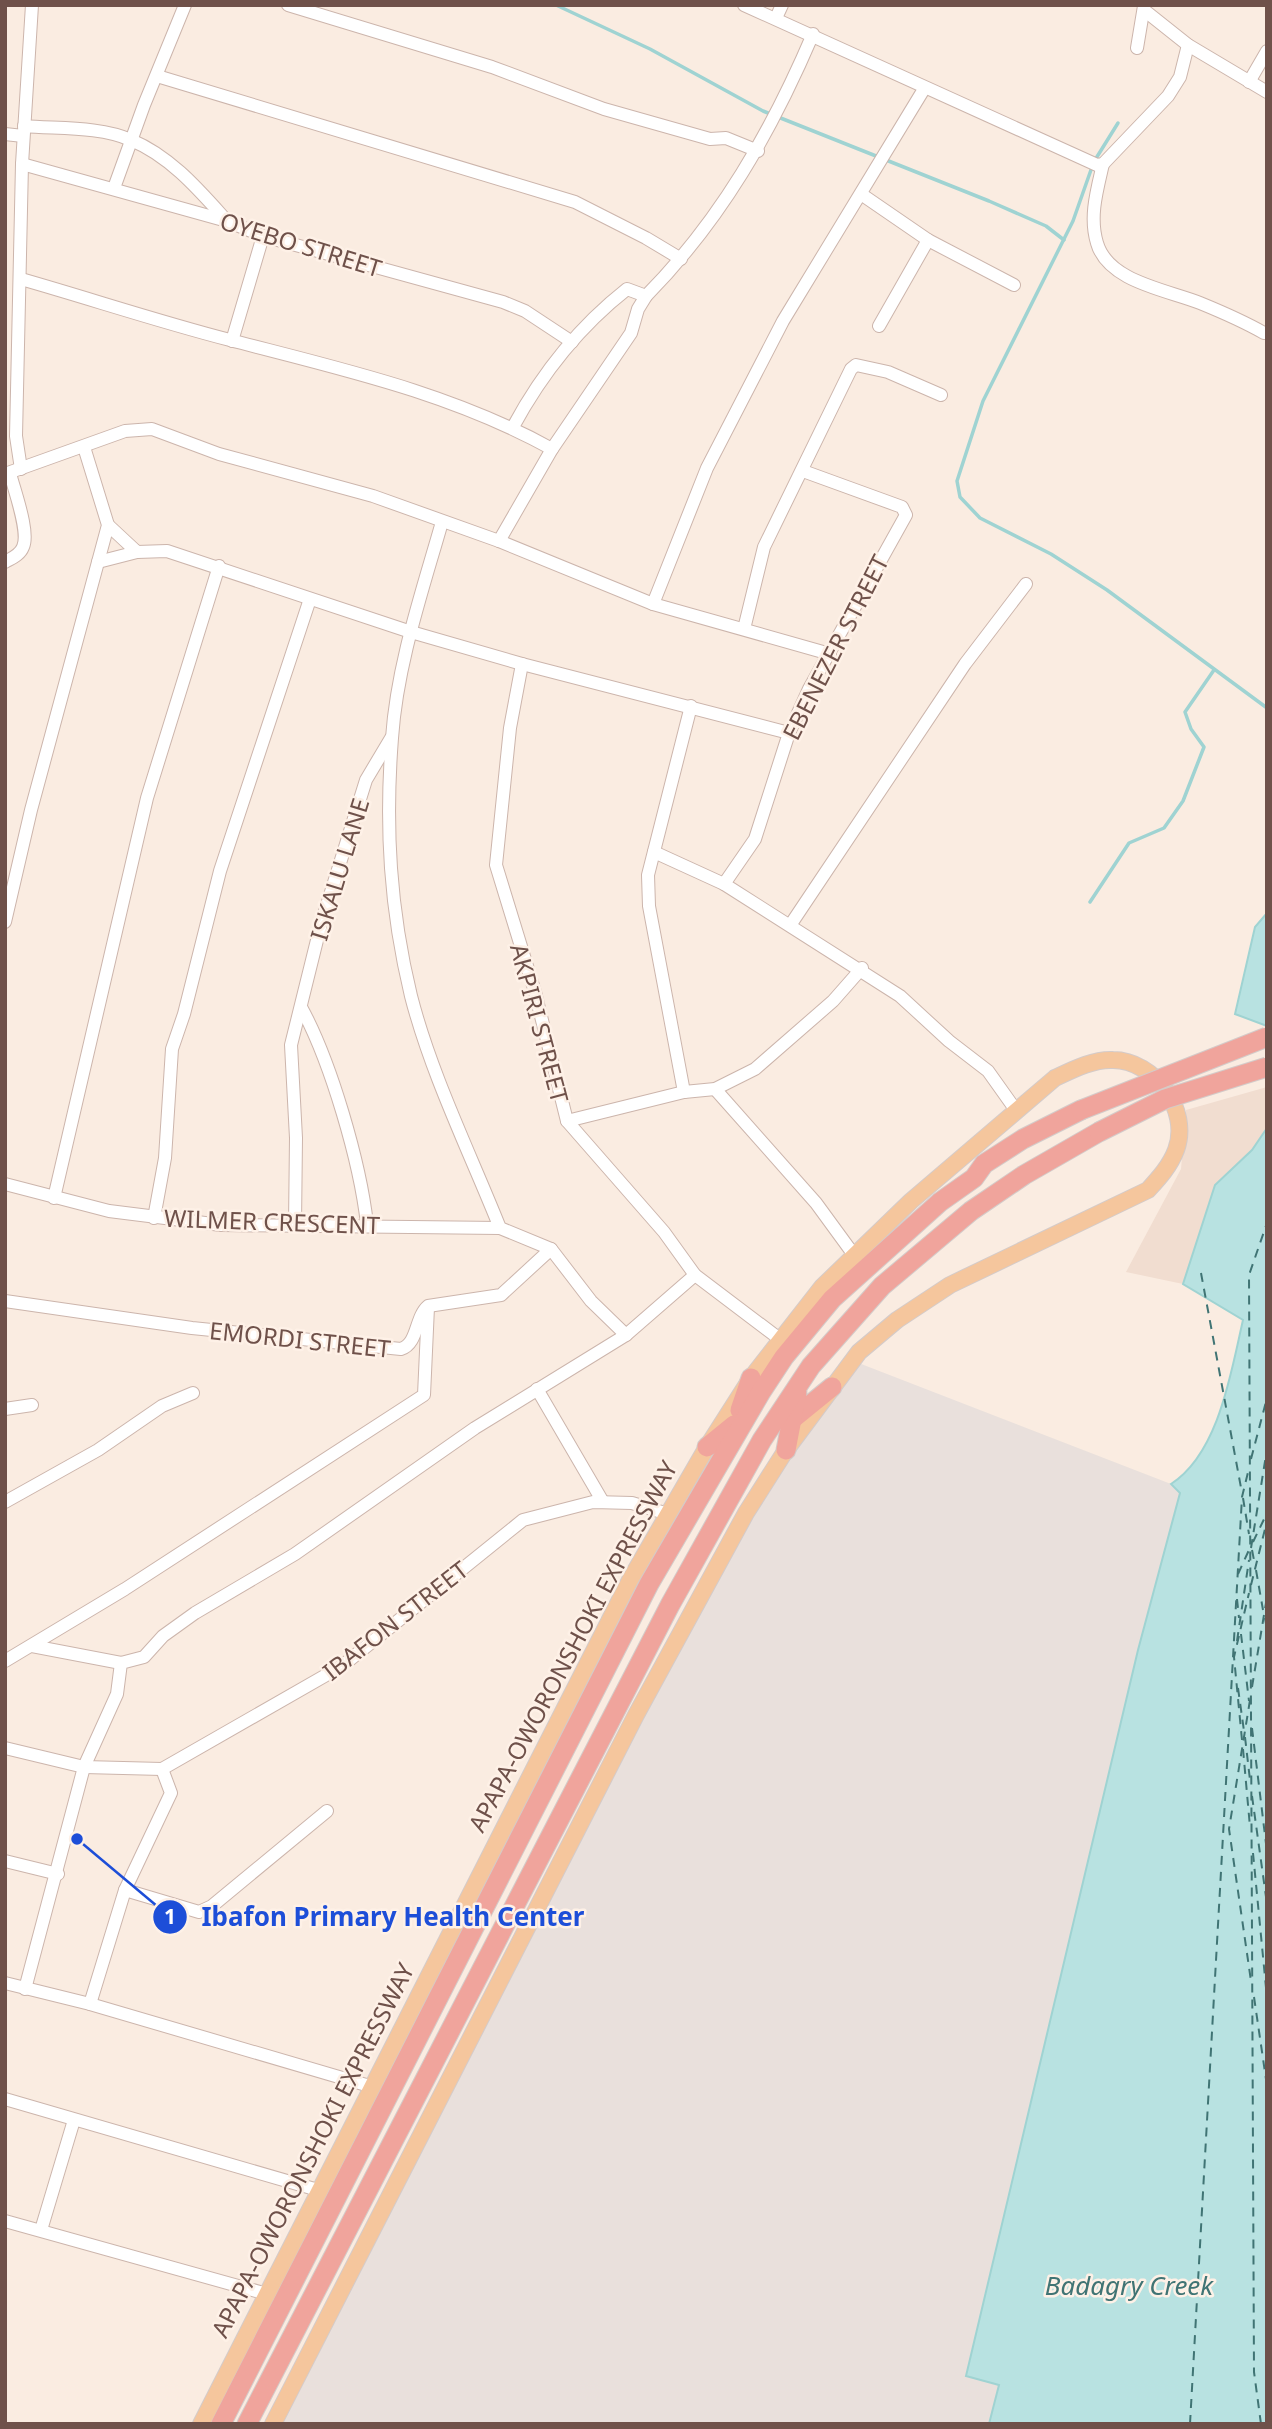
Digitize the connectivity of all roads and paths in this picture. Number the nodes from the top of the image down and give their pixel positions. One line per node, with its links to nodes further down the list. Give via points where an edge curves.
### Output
1 (32, 5): 16 (street)
2 (186, 5): 12 (street)
3 (288, 5): 19 (street, via 492,67 604,109 710,139 726,138)
4 (744, 5): 7 (street)
5 (782, 5): 7 (street)
6 (1144, 8): 9 (street); 10 (street)
7 (776, 18): 8 (street)
8 (813, 34): 14 (street); 19 (street)
9 (1188, 45): 13 (street); 20 (street, via 1180,77 1168,96)
10 (1137, 48)
11 (1267, 51): 13 (street)
12 (157, 76): 18 (street); 28 (street, via 575,202)
13 (1249, 82): 15 (street)
14 (924, 89): 20 (street); 23 (street)
15 (1267, 92)
16 (23, 131): 17 (street); 18 (street, via 103,132); 21 (street)
17 (5, 134)
18 (131, 139): 22 (street); 24 (street, via 189,179)
19 (758, 151): 28 (street, via 709,226)
20 (1096, 163): 34 (street, via 1093,218 1097,245 1108,264)
21 (22, 164): 22 (street, OYEBO STREET); 29 (street)
22 (114, 188): 24 (street, OYEBO STREET)
23 (861, 194): 26 (street); 52 (street, via 783,321 708,468)
24 (227, 221): 25 (street, OYEBO STREET)
25 (263, 236): 35 (street); 36 (street, OYEBO STREET, via 503,302)
26 (928, 240): 31 (street); 33 (street)
27 (5, 259): 29 (street)
28 (681, 259): 32 (street)
29 (20, 260): 30 (street)
30 (21, 279): 35 (street); 42 (street)
31 (1014, 285)
32 (646, 296): 36 (street, via 627,289); 40 (street, via 631,333)
33 (879, 326)
34 (1264, 333)
35 (232, 341): 38 (street, via 402,385)
36 (572, 342): 38 (street, via 530,396)
37 (941, 395): 41 (street, via 888,372 856,365)
38 (513, 427): 40 (street)
39 (84, 447): 42 (street); 43 (street, via 125,431 152,429 219,454 373,496); 44 (street)
40 (552, 449): 45 (street)
41 (803, 471): 53 (street, via 764,547); 55 (street, EBENEZER STREET, via 905,511)
42 (12, 472): 47 (street, via 25,536 18,555)
43 (442, 522): 45 (street); 54 (street)
44 (108, 525): 46 (street); 48 (street)
45 (499, 541): 52 (street)
46 (137, 552): 48 (street); 49 (street, via 167,551)
47 (5, 562)
48 (97, 562): 62 (street)
49 (219, 566): 51 (street); 73 (street, via 147,798)
50 (1026, 584): 63 (street, via 965,664)
51 (310, 599): 54 (street); 74 (street, via 220,871 172,1049 165,1158)
52 (653, 604): 53 (street)
53 (744, 629): 55 (street)
54 (411, 632): 56 (street); 59 (street)
55 (830, 654): 58 (street, EBENEZER STREET)
56 (522, 664): 57 (street); 71 (street, AKPIRI STREET, via 510,728 496,865 535,992)
57 (691, 706): 58 (street); 60 (street)
58 (789, 733): 61 (street, EBENEZER STREET, via 755,839)
59 (392, 737): 65 (street, ISKALU LANE, via 366,780 321,924); 77 (street, via 388,862 412,998)
60 (654, 852): 61 (street); 69 (street, via 648,875 649,906)
61 (724, 884): 63 (street)
62 (5, 922)
63 (791, 924): 64 (street)
64 (862, 968): 68 (street, via 834,1001 755,1069); 70 (street, via 988,1071)
65 (301, 1007): 75 (street, ISKALU LANE, via 290,1053 296,1138); 76 (street, via 318,1038 359,1177)
66 (1267, 1037): 86 (highway, APAPA-OWORONSHOKI EXPRESSWAY, bridge, via 1082,1110 984,1164 974,1178 906,1230 832,1299)
67 (1267, 1067): 85 (highway, bridge, via 1165,1099 1024,1175 936,1238 882,1286)
68 (715, 1089): 69 (street); 79 (street, via 816,1203)
69 (684, 1092): 71 (street)
70 (1015, 1109): 79 (main road, APAPA-OWORONSHOKI EXPRESSWAY); 87 (main road, APAPA-OWORONSHOKI EXPRESSWAY, via 1055,1078 1112,1059 1143,1070 1164,1084 1176,1116 1177,1149 1148,1190 950,1286 897,1320 859,1352)
71 (566, 1121): 80 (street, AKPIRI STREET, via 664,1232)
72 (5, 1184): 73 (street, WILMER CRESCENT)
73 (54, 1198): 74 (street, WILMER CRESCENT)
74 (154, 1218): 75 (street, WILMER CRESCENT, via 221,1225)
75 (295, 1224): 76 (street, WILMER CRESCENT)
76 (367, 1224): 77 (street, WILMER CRESCENT)
77 (500, 1228): 78 (street)
78 (551, 1249): 82 (street, via 501,1294); 83 (street, via 591,1301)
79 (854, 1255): 84 (main road, APAPA-OWORONSHOKI EXPRESSWAY)
80 (695, 1275): 83 (street); 84 (street, AKPIRI STREET)
81 (5, 1301): 82 (street, EMORDI STREET, via 192,1328 401,1349 410,1343)
82 (428, 1306): 99 (street, via 424,1395)
83 (626, 1335): 88 (street)
84 (781, 1340): 86 (main road, APAPA-OWORONSHOKI EXPRESSWAY)
85 (811, 1366): 92 (highway, via 797,1392); 93 (highway)
86 (756, 1385): 95 (highway, APAPA-OWORONSHOKI EXPRESSWAY); 95 (highway)
87 (832, 1387): 92 (highway); 94 (main road, APAPA-OWORONSHOKI EXPRESSWAY)
88 (537, 1389): 97 (street); 101 (street, via 295,1554 195,1612 144,1657)
89 (193, 1393): 96 (street, via 162,1406 98,1450)
90 (32, 1405): 91 (street)
91 (5, 1409)
92 (792, 1420): 93 (highway); 94 (highway)
93 (762, 1440): 121 (highway, via 670,1605)
94 (786, 1450): 122 (main road, APAPA-OWORONSHOKI EXPRESSWAY, via 746,1513 636,1715)
95 (714, 1451): 98 (main road, APAPA-OWORONSHOKI EXPRESSWAY); 120 (highway, APAPA-OWORONSHOKI EXPRESSWAY)
96 (5, 1502)
97 (603, 1503): 98 (street, IBAFON STREET, via 632,1503); 104 (street, IBAFON STREET, via 523,1520 342,1666)
98 (668, 1514): 112 (main road, APAPA-OWORONSHOKI EXPRESSWAY, via 630,1580)
99 (32, 1646): 100 (street); 101 (street)
100 (5, 1661)
101 (121, 1663): 103 (street, via 117,1694)
102 (5, 1748): 103 (street)
103 (84, 1767): 104 (street); 107 (street)
104 (162, 1769): 108 (street, via 171,1793)
105 (327, 1811): 108 (street, via 199,1912)
106 (5, 1860): 107 (street)
107 (58, 1874): 110 (street)
108 (125, 1890): 111 (street)
109 (5, 1983): 110 (street)
110 (25, 1989): 111 (street)
111 (90, 2004): 112 (street)
112 (373, 2087): 115 (main road, APAPA-OWORONSHOKI EXPRESSWAY)
113 (5, 2099): 114 (street)
114 (74, 2120): 115 (street); 117 (street)
115 (318, 2190): 118 (main road, APAPA-OWORONSHOKI EXPRESSWAY)
116 (5, 2221): 117 (street)
117 (41, 2230): 118 (street)
118 (267, 2294): 119 (main road, APAPA-OWORONSHOKI EXPRESSWAY)
119 (201, 2424)
120 (221, 2424)
121 (247, 2424)
122 (273, 2424)

